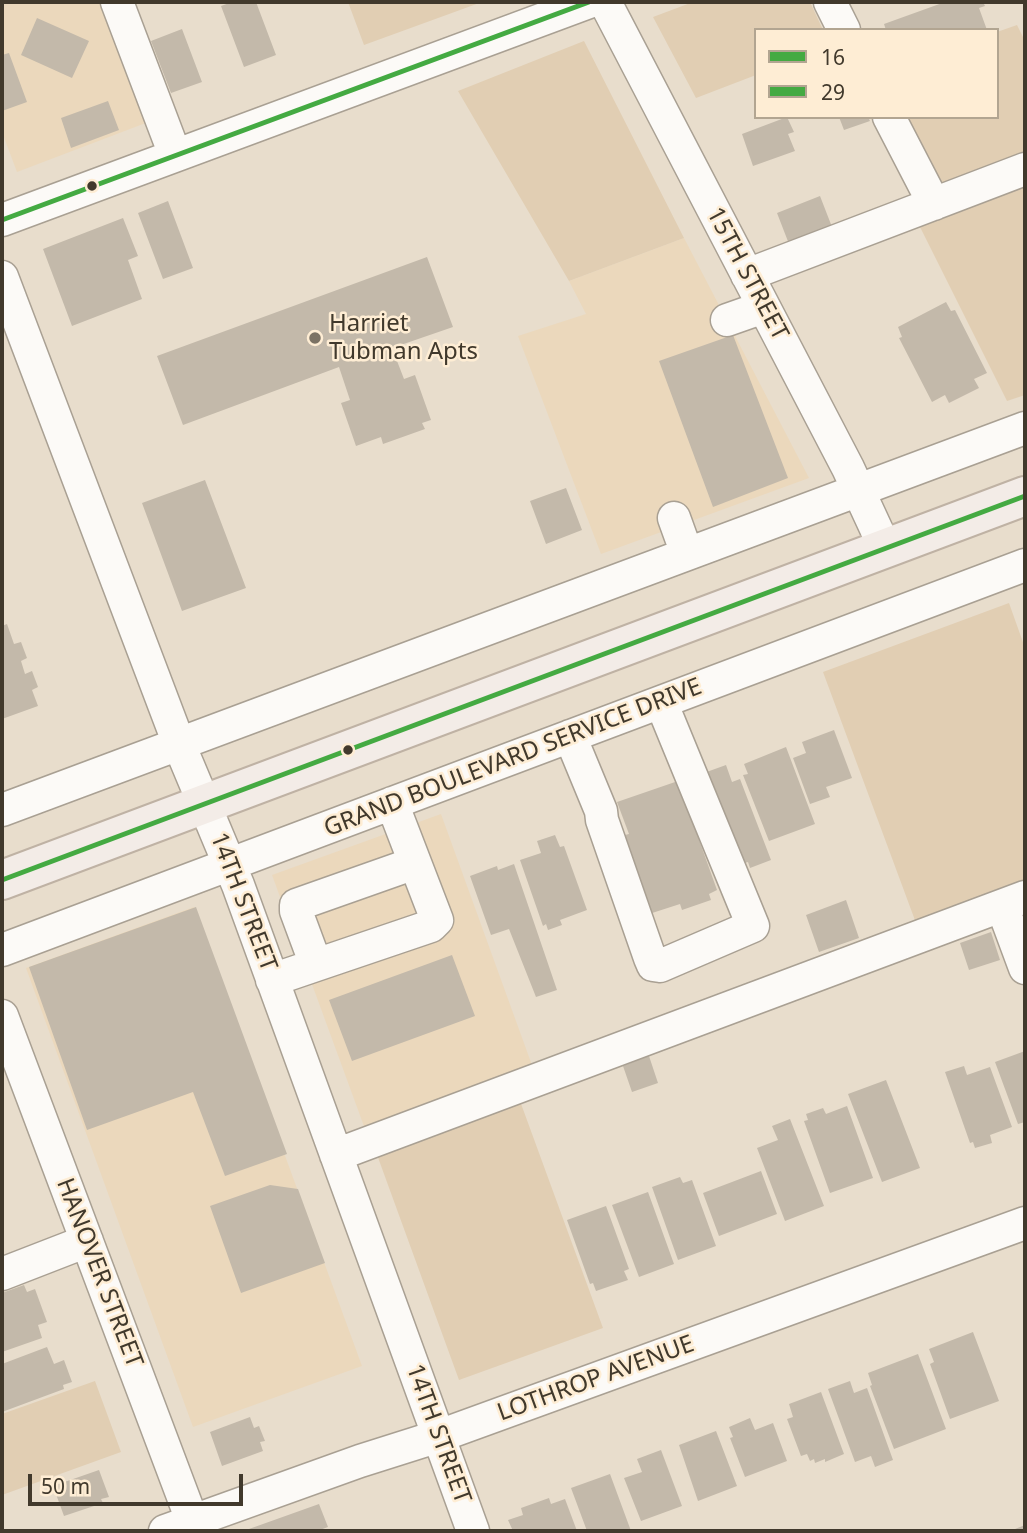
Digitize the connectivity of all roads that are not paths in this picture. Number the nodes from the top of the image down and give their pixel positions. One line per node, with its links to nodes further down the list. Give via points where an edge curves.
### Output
1 (117, 2): 7 (street)
2 (589, 2): 7 (street)
3 (605, 2): 11 (street, 15TH STREET)
4 (830, 2): 5 (street)
5 (843, 28)
6 (890, 119): 9 (street)
7 (175, 155): 10 (street)
8 (1025, 169): 9 (street)
9 (934, 204): 11 (street)
10 (2, 220)
11 (747, 275): 13 (street, 15TH STREET)
12 (2, 277): 24 (street, 14TH STREET)
13 (764, 307): 14 (street); 16 (street, 15TH STREET)
14 (727, 320)
15 (1025, 428): 16 (street)
16 (859, 490): 19 (street, 15TH STREET); 20 (street)
17 (1025, 496): 19 (main road)
18 (674, 518): 20 (street)
19 (886, 548): 26 (main road)
20 (687, 554): 24 (street)
21 (1025, 565): 22 (street, GRAND BOULEVARD SERVICE DRIVE)
22 (661, 702): 23 (street, GRAND BOULEVARD SERVICE DRIVE); 23 (street, via 753,926 660,966 653,965 650,958 601,811)
23 (570, 736): 25 (street, GRAND BOULEVARD SERVICE DRIVE)
24 (179, 744): 26 (street, 14TH STREET); 27 (street)
25 (392, 803): 28 (street); 29 (street, GRAND BOULEVARD SERVICE DRIVE)
26 (205, 804): 29 (street, 14TH STREET); 30 (main road)
27 (2, 810)
28 (415, 863): 33 (street, via 296,905); 33 (street, via 437,920 431,926)
29 (230, 864): 32 (street, GRAND BOULEVARD SERVICE DRIVE); 35 (street, 14TH STREET)
30 (2, 880)
31 (1014, 902): 34 (street); 37 (street)
32 (2, 950)
33 (316, 965): 35 (street)
34 (1025, 968)
35 (272, 980): 37 (street, 14TH STREET)
36 (2, 1016): 39 (street, HANOVER STREET)
37 (336, 1155): 41 (street, 14TH STREET)
38 (1025, 1223): 41 (street, LOTHROP AVENUE)
39 (87, 1241): 40 (street); 42 (street, HANOVER STREET)
40 (2, 1274)
41 (439, 1436): 42 (street, LOTHROP AVENUE); 43 (street, 14TH STREET)
42 (184, 1528)
43 (473, 1531)

